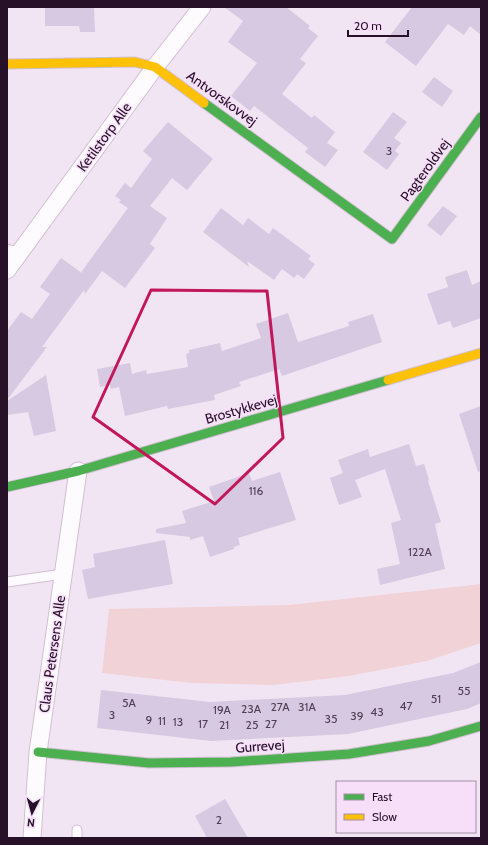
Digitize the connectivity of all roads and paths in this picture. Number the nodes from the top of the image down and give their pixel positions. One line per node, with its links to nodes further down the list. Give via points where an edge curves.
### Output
1 (202, 7): 3 (street, Ketilstorp Alle)
2 (7, 64): 3 (street, Antvorskovvej, via 135,62)
3 (154, 67): 5 (street, Antvorskovvej); 6 (street, Ketilstorp Alle)
4 (481, 117): 5 (street, Pagteroldvej)
5 (392, 239)
6 (13, 251): 7 (street, Ketilstorp Alle)
7 (7, 270)
8 (481, 353): 9 (street, Brostykkevej)
9 (78, 471): 10 (street, Brostykkevej); 11 (street, Claus Petersens Alle)
10 (7, 487)
11 (63, 574): 12 (lane); 14 (street, Claus Petersens Alle)
12 (7, 582)
13 (481, 726): 14 (street, Gurrevej, via 429,741 349,754 231,762 149,763)
14 (38, 752): 15 (street, Claus Petersens Alle)
15 (32, 838)

